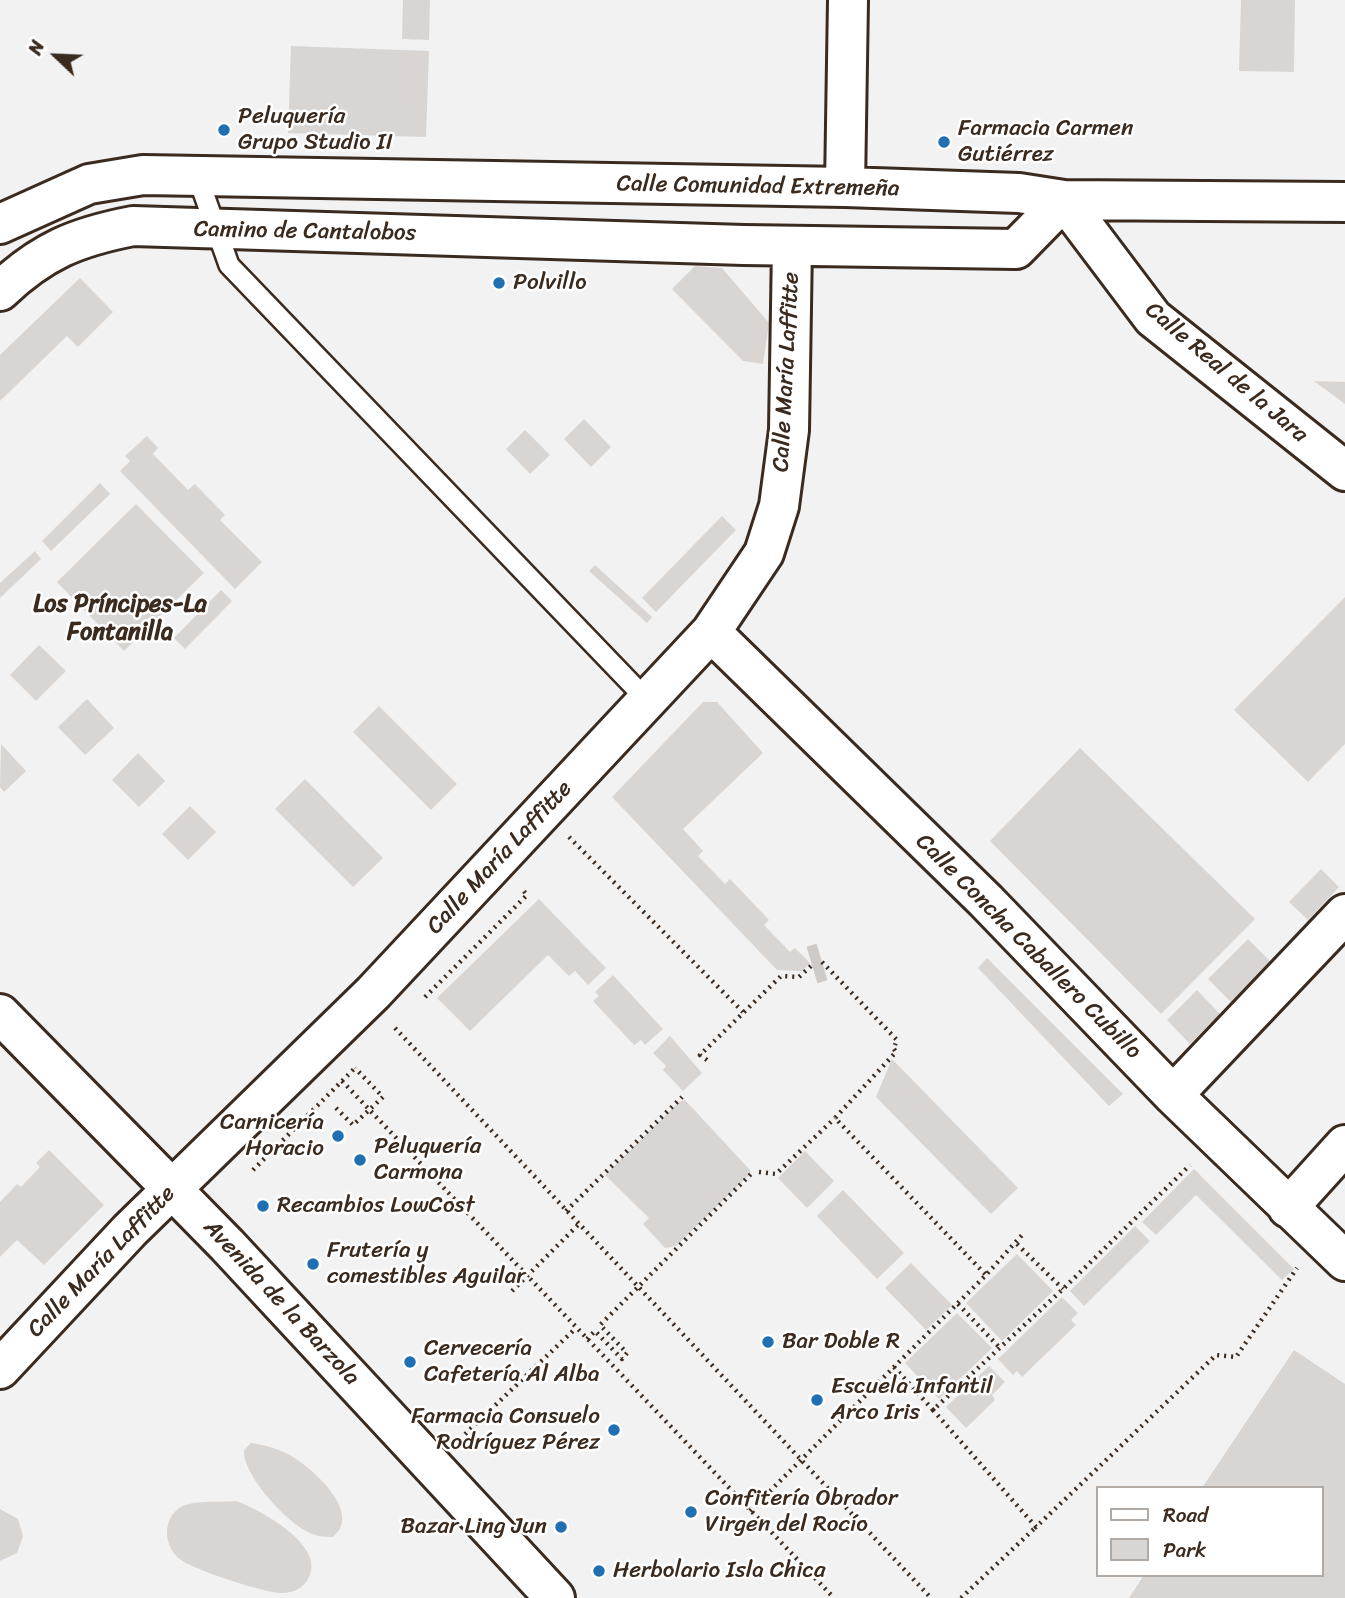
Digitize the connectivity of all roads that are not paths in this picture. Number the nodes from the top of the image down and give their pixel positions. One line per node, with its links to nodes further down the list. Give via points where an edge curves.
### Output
1 (848, 0): 3 (street)
2 (197, 175): 3 (street, Calle Comunidad Extremeña); 6 (street, via 143,175 89,184); 7 (lane)
3 (845, 187): 4 (street, Calle Comunidad Extremeña, via 1019,192)
4 (1064, 200): 5 (street, Calle Comunidad Extremeña); 8 (street, via 1016,249); 10 (street, Calle Real de la Jara, via 1153,318)
5 (1345, 202)
6 (0, 224)
7 (216, 231): 8 (street, Camino de Cantalobos); 9 (street, Camino de Cantalobos, via 133,226 99,233 27,264); 12 (lane, via 229,265)
8 (792, 246): 11 (street, Calle María Laffitte, via 789,430 779,506 764,553)
9 (0, 291)
10 (1345, 471)
11 (711, 632): 12 (street, Calle María Laffitte); 15 (street, Calle Concha Caballero Cubillo, via 986,901)
12 (647, 700): 17 (street, Calle María Laffitte, via 373,993)
13 (1345, 914): 15 (street)
14 (0, 1014): 17 (street, Avenida de la Barzola)
15 (1174, 1095): 18 (street, Calle Concha Caballero Cubillo)
16 (1345, 1145): 18 (street)
17 (172, 1188): 20 (street, Calle María Laffitte); 21 (street, Avenida de la Barzola)
18 (1288, 1208): 19 (street, Calle Concha Caballero Cubillo)
19 (1345, 1261)
20 (0, 1370)
21 (555, 1598)

